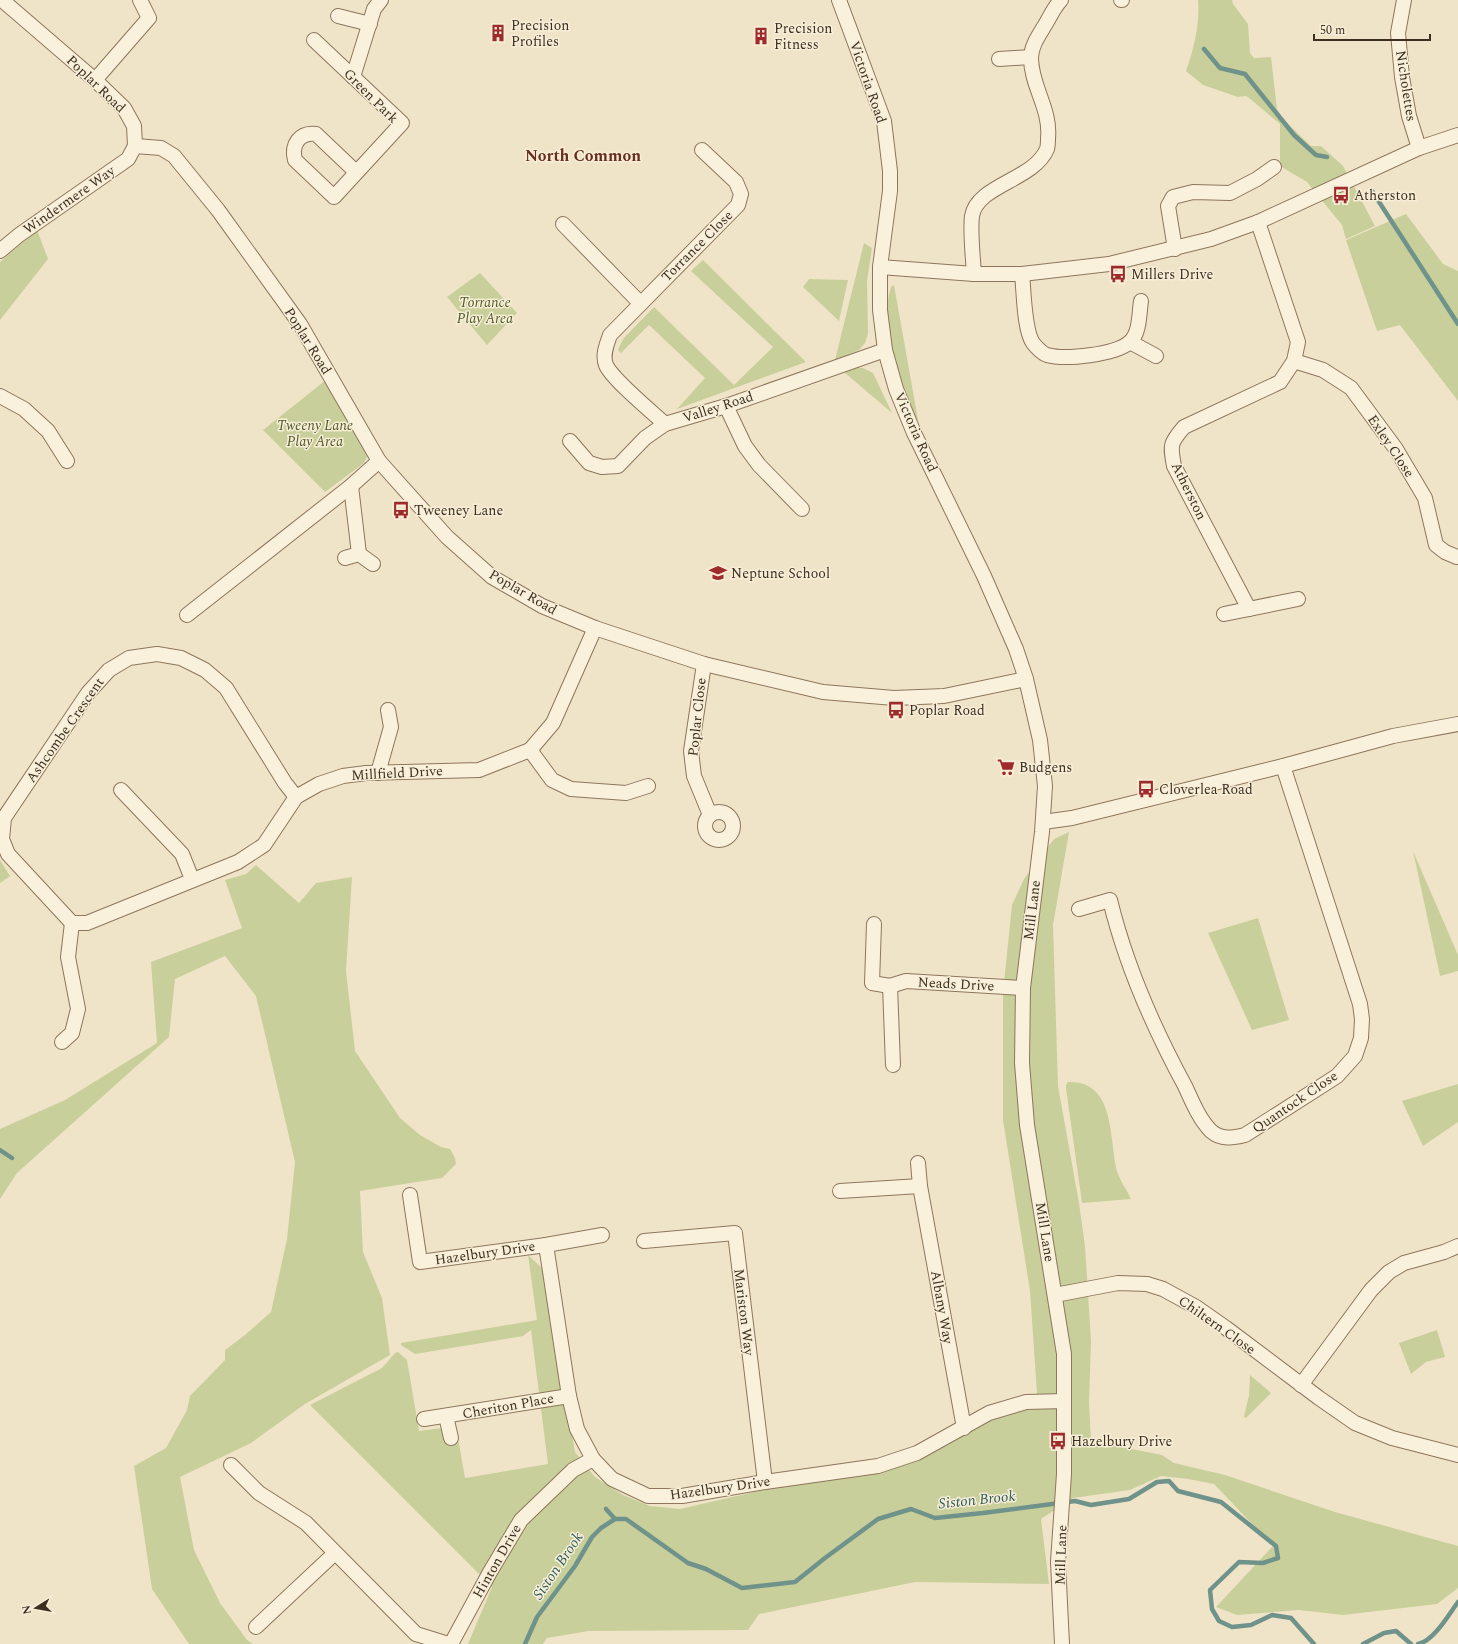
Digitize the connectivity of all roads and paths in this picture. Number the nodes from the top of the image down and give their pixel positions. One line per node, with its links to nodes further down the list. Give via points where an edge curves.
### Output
1 (2, 0): 13 (street, Poplar Road)
2 (140, 0): 13 (street, via 149,18)
3 (380, 0): 8 (street, via 374,9)
4 (839, 0): 24 (street, Victoria Road, via 884,121 890,191)
5 (1061, 0): 10 (street, via 1034,44)
6 (1404, 0): 16 (street, Nicholettes, via 1398,33 1402,77 1409,116)
7 (338, 16): 8 (street)
8 (370, 24): 12 (street)
9 (314, 40): 12 (street, Green Park)
10 (1031, 57): 11 (street); 25 (street, via 1032,70 1046,110 1049,130 1047,149 1038,164 993,191 980,202 972,215)
11 (999, 59)
12 (353, 77): 19 (street, Green Park, via 402,123)
13 (95, 80): 15 (street, Poplar Road, via 124,108 134,126)
14 (1458, 135): 16 (street)
15 (135, 146): 23 (street, Windermere Way, via 128,159); 38 (street, Poplar Road, via 161,148 174,156 218,210 300,324)
16 (1419, 148): 20 (street)
17 (702, 150): 28 (street, Torrance Close, via 736,182 741,194 738,205)
18 (1274, 167): 22 (street, via 1230,193 1193,192 1173,197 1168,206)
19 (356, 172): 19 (street, Green Park, via 334,197 295,160 292,153 294,145 308,133 316,134)
20 (1258, 222): 22 (street); 32 (street, Atherston, via 1298,342)
21 (563, 224): 28 (street)
22 (1175, 249): 26 (street, via 1109,264)
23 (0, 251)
24 (880, 267): 25 (street); 30 (street, Victoria Road, via 880,310)
25 (974, 274): 26 (street)
26 (1022, 274): 29 (street, via 1028,330 1033,343 1045,355 1094,355 1120,348)
27 (1141, 302): 29 (street, via 1137,330)
28 (640, 303): 35 (street, Torrance Close, via 610,335 605,349 606,364 614,376)
29 (1130, 342): 31 (street)
30 (885, 350): 34 (street, Valley Road); 49 (street, Victoria Road, via 896,389 914,433 984,576 1016,649)
31 (1156, 356)
32 (1294, 360): 41 (street, Exley Close, via 1323,370 1351,388 1396,449 1425,498 1436,545); 44 (street, Atherston, via 1280,382 1184,427 1173,440 1174,466)
33 (0, 396): 37 (street, via 24,409 48,431)
34 (726, 406): 35 (street, Valley Road); 40 (street, via 745,446 759,466)
35 (665, 424): 36 (street, Valley Road, via 645,438 618,466 602,467 589,463)
36 (570, 441)
37 (67, 461)
38 (380, 461): 39 (street); 47 (street, Poplar Road, via 447,537 492,577 542,606)
39 (351, 486): 42 (street, via 352,556); 46 (street)
40 (802, 509)
41 (1457, 557)
42 (374, 564)
43 (1298, 599): 44 (street)
44 (1249, 609): 45 (street)
45 (1224, 614)
46 (187, 615)
47 (595, 628): 48 (street, Poplar Road); 52 (street, Millfield Drive, via 553,723)
48 (704, 664): 49 (street, Poplar Road, via 823,692 894,698 944,696); 58 (street, Poplar Close, via 691,750 694,776)
49 (1026, 679): 59 (street, Victoria Road, via 1040,740 1045,786)
50 (388, 710): 54 (street, via 391,727)
51 (1458, 724): 53 (street, via 1393,736)
52 (530, 750): 54 (street, Millfield Drive, via 479,770); 55 (street, via 552,780 571,789 626,793)
53 (1283, 766): 59 (street, via 1072,818); 61 (street, Quantock Close, via 1360,1004 1361,1038 1355,1056 1337,1076 1245,1135 1221,1137 1211,1130 1196,1109 1162,1042 1128,964 1110,900)
54 (378, 773): 57 (street, Millfield Drive, via 343,776 319,784)
55 (648, 786)
56 (121, 790): 60 (street, via 182,854)
57 (296, 797): 60 (street, Millfield Drive, via 264,845 238,862); 62 (street, Ashcombe Crescent, via 226,688 206,670 181,658 157,654 129,658 109,670 88,693 4,818 2,839 8,854)
58 (710, 815)
59 (1043, 822): 65 (street, Mill Lane)
60 (192, 879): 62 (street, Millfield Drive, via 87,923)
61 (1080, 909)
62 (72, 923): 66 (street, via 68,958 78,1009 72,1032)
63 (874, 924): 64 (street, Neads Drive, via 872,983)
64 (890, 986): 65 (street, Neads Drive, via 906,981); 67 (street)
65 (1023, 988): 76 (street, Mill Lane, via 1022,1063 1027,1125)
66 (62, 1042)
67 (893, 1065)
68 (918, 1163): 69 (street, Albany Way)
69 (920, 1186): 70 (street); 82 (street, Albany Way)
70 (840, 1190)
71 (410, 1195): 74 (street, Hazelbury Drive, via 420,1262)
72 (602, 1235): 74 (street, Hazelbury Drive)
73 (644, 1241): 87 (street, Mariston Way, via 735,1233)
74 (546, 1245): 78 (street, Hazelbury Drive)
75 (1458, 1246): 77 (street, via 1404,1263 1389,1272 1371,1290)
76 (1055, 1295): 77 (street, Chiltern Close, via 1118,1283 1147,1284 1163,1289 1196,1307); 79 (street, Mill Lane, via 1064,1354)
77 (1301, 1385): 84 (street, Chiltern Close, via 1355,1423 1392,1438)
78 (569, 1396): 80 (street, Cheriton Place); 85 (street, Hazelbury Drive, via 577,1429)
79 (1064, 1401): 82 (street, Hazelbury Drive, via 1026,1402 989,1413); 91 (street, Mill Lane, via 1064,1474 1058,1562)
80 (446, 1416): 81 (street, Cheriton Place); 83 (street, Cheriton Place)
81 (424, 1419)
82 (964, 1428): 87 (street, Hazelbury Drive, via 918,1453 878,1466)
83 (451, 1438)
84 (1458, 1455)
85 (593, 1459): 87 (street, Hazelbury Drive, via 612,1479 648,1496 682,1496); 90 (street, Hinton Drive, via 573,1470 521,1520)
86 (231, 1465): 88 (street, Hinton Drive, via 259,1493 306,1523)
87 (766, 1482)
88 (335, 1553): 89 (street); 90 (street, Hinton Drive, via 416,1634)
89 (256, 1627)
90 (450, 1644)
91 (1062, 1644)

